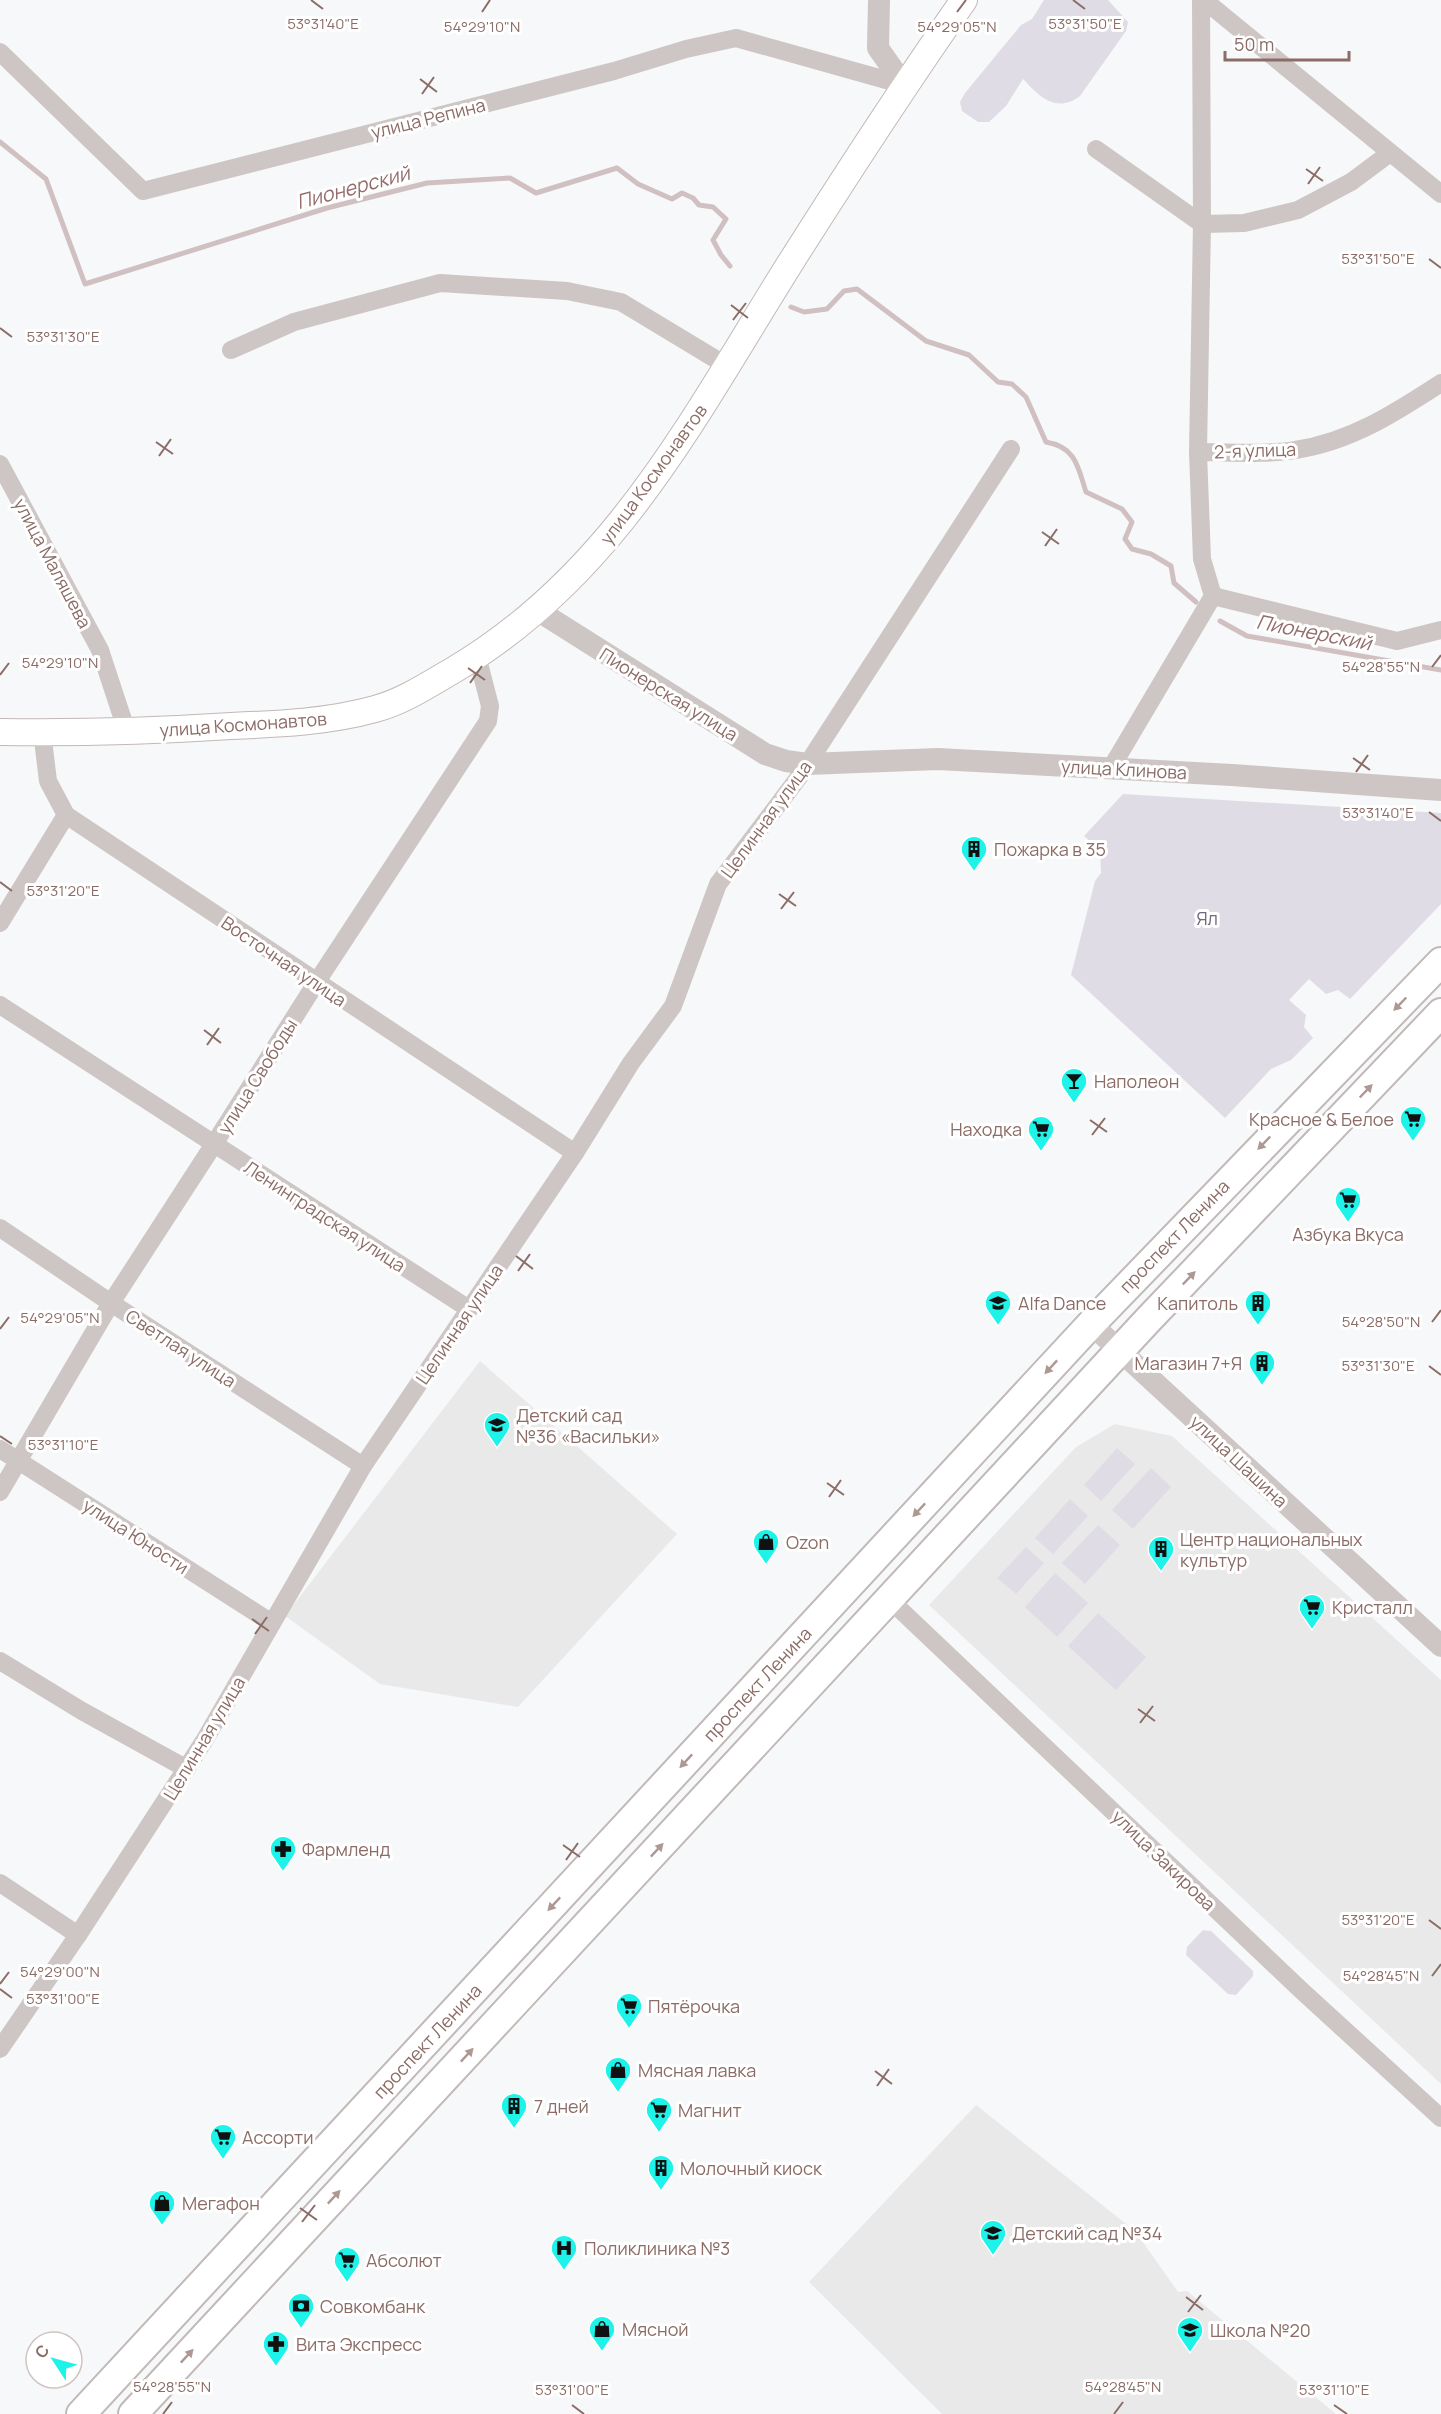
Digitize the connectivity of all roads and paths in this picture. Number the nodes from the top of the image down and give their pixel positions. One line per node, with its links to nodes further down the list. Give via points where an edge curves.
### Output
1 (879, 0): 5 (street, via 878,48)
2 (964, 0): 5 (main road, улица Космонавтов)
3 (1202, 0): 7 (street); 9 (street)
4 (0, 52): 5 (street, улица Репина, via 143,191 736,38)
5 (904, 85): 11 (main road, улица Космонавтов)
6 (1095, 149): 9 (street)
7 (1390, 153): 8 (street); 9 (street, via 1351,182 1298,210 1244,223)
8 (1441, 194)
9 (1202, 224): 14 (street)
10 (231, 350): 11 (street, via 294,322 440,283 567,291 621,302)
11 (727, 366): 17 (main road, улица Космонавтов, via 691,426 618,527)
12 (1441, 383): 14 (street, 2-я улица, via 1392,415 1351,435 1294,450)
13 (1011, 450): 23 (street, Целинная улица)
14 (1198, 452): 16 (street, via 1202,559)
15 (0, 464): 22 (street, улица Маляшева, via 100,650)
16 (1213, 596): 18 (street, via 1397,641); 24 (street)
17 (537, 610): 19 (main road, улица Космонавтов); 23 (street, Пионерская улица, via 765,754)
18 (1441, 630)
19 (477, 656): 22 (main road, улица Космонавтов, via 377,709 313,722); 29 (street, улица Свободы, via 490,706 488,721)
20 (0, 732): 21 (main road, улица Космонавтов)
21 (42, 732): 22 (main road, улица Космонавтов); 26 (street, Восточная улица, via 48,781)
22 (127, 732)
23 (807, 764): 24 (street, улица Клинова, via 938,759); 33 (street, Целинная улица, via 718,884 673,1006)
24 (1111, 768): 25 (street, улица Клинова)
25 (1441, 790)
26 (66, 815): 27 (street); 29 (street, Восточная улица)
27 (0, 923)
28 (1441, 962): 37 (main road, проспект Ленина, one-way to 37)
29 (316, 982): 32 (street, улица Свободы); 33 (street, Восточная улица)
30 (0, 1005): 32 (street, Ленинградская улица)
31 (1441, 1013): 38 (main road, one-way to 31)
32 (214, 1144): 35 (street, улица Свободы); 36 (street, Ленинградская улица)
33 (575, 1153): 36 (street, Целинная улица)
34 (0, 1228): 35 (street, Светлая улица)
35 (111, 1303): 40 (street, улица Свободы); 41 (street, Светлая улица)
36 (469, 1310): 41 (street, Целинная улица)
37 (1091, 1324): 38 (street, улица Шашина); 48 (main road, проспект Ленина, one-way to 48)
38 (1120, 1351): 43 (main road); 45 (street, улица Шашина)
39 (0, 1449): 40 (street, улица Юности)
40 (19, 1461): 42 (street, улица Свободы); 44 (street, улица Юности)
41 (363, 1466): 44 (street, Целинная улица)
42 (0, 1492)
43 (889, 1599): 49 (main road, one-way to 43); 53 (street, улица Закирова)
44 (272, 1623): 47 (street, Целинная улица)
45 (1441, 1646)
46 (0, 1661): 47 (street)
47 (187, 1769): 51 (street, Целинная улица)
48 (600, 1854): 49 (main road); 54 (main road, проспект Ленина, one-way to 54)
49 (629, 1880): 55 (main road, one-way to 49)
50 (0, 1883): 51 (street)
51 (78, 1935): 52 (street, Целинная улица)
52 (0, 2049)
53 (1441, 2118)
54 (81, 2414)
55 (133, 2414)

